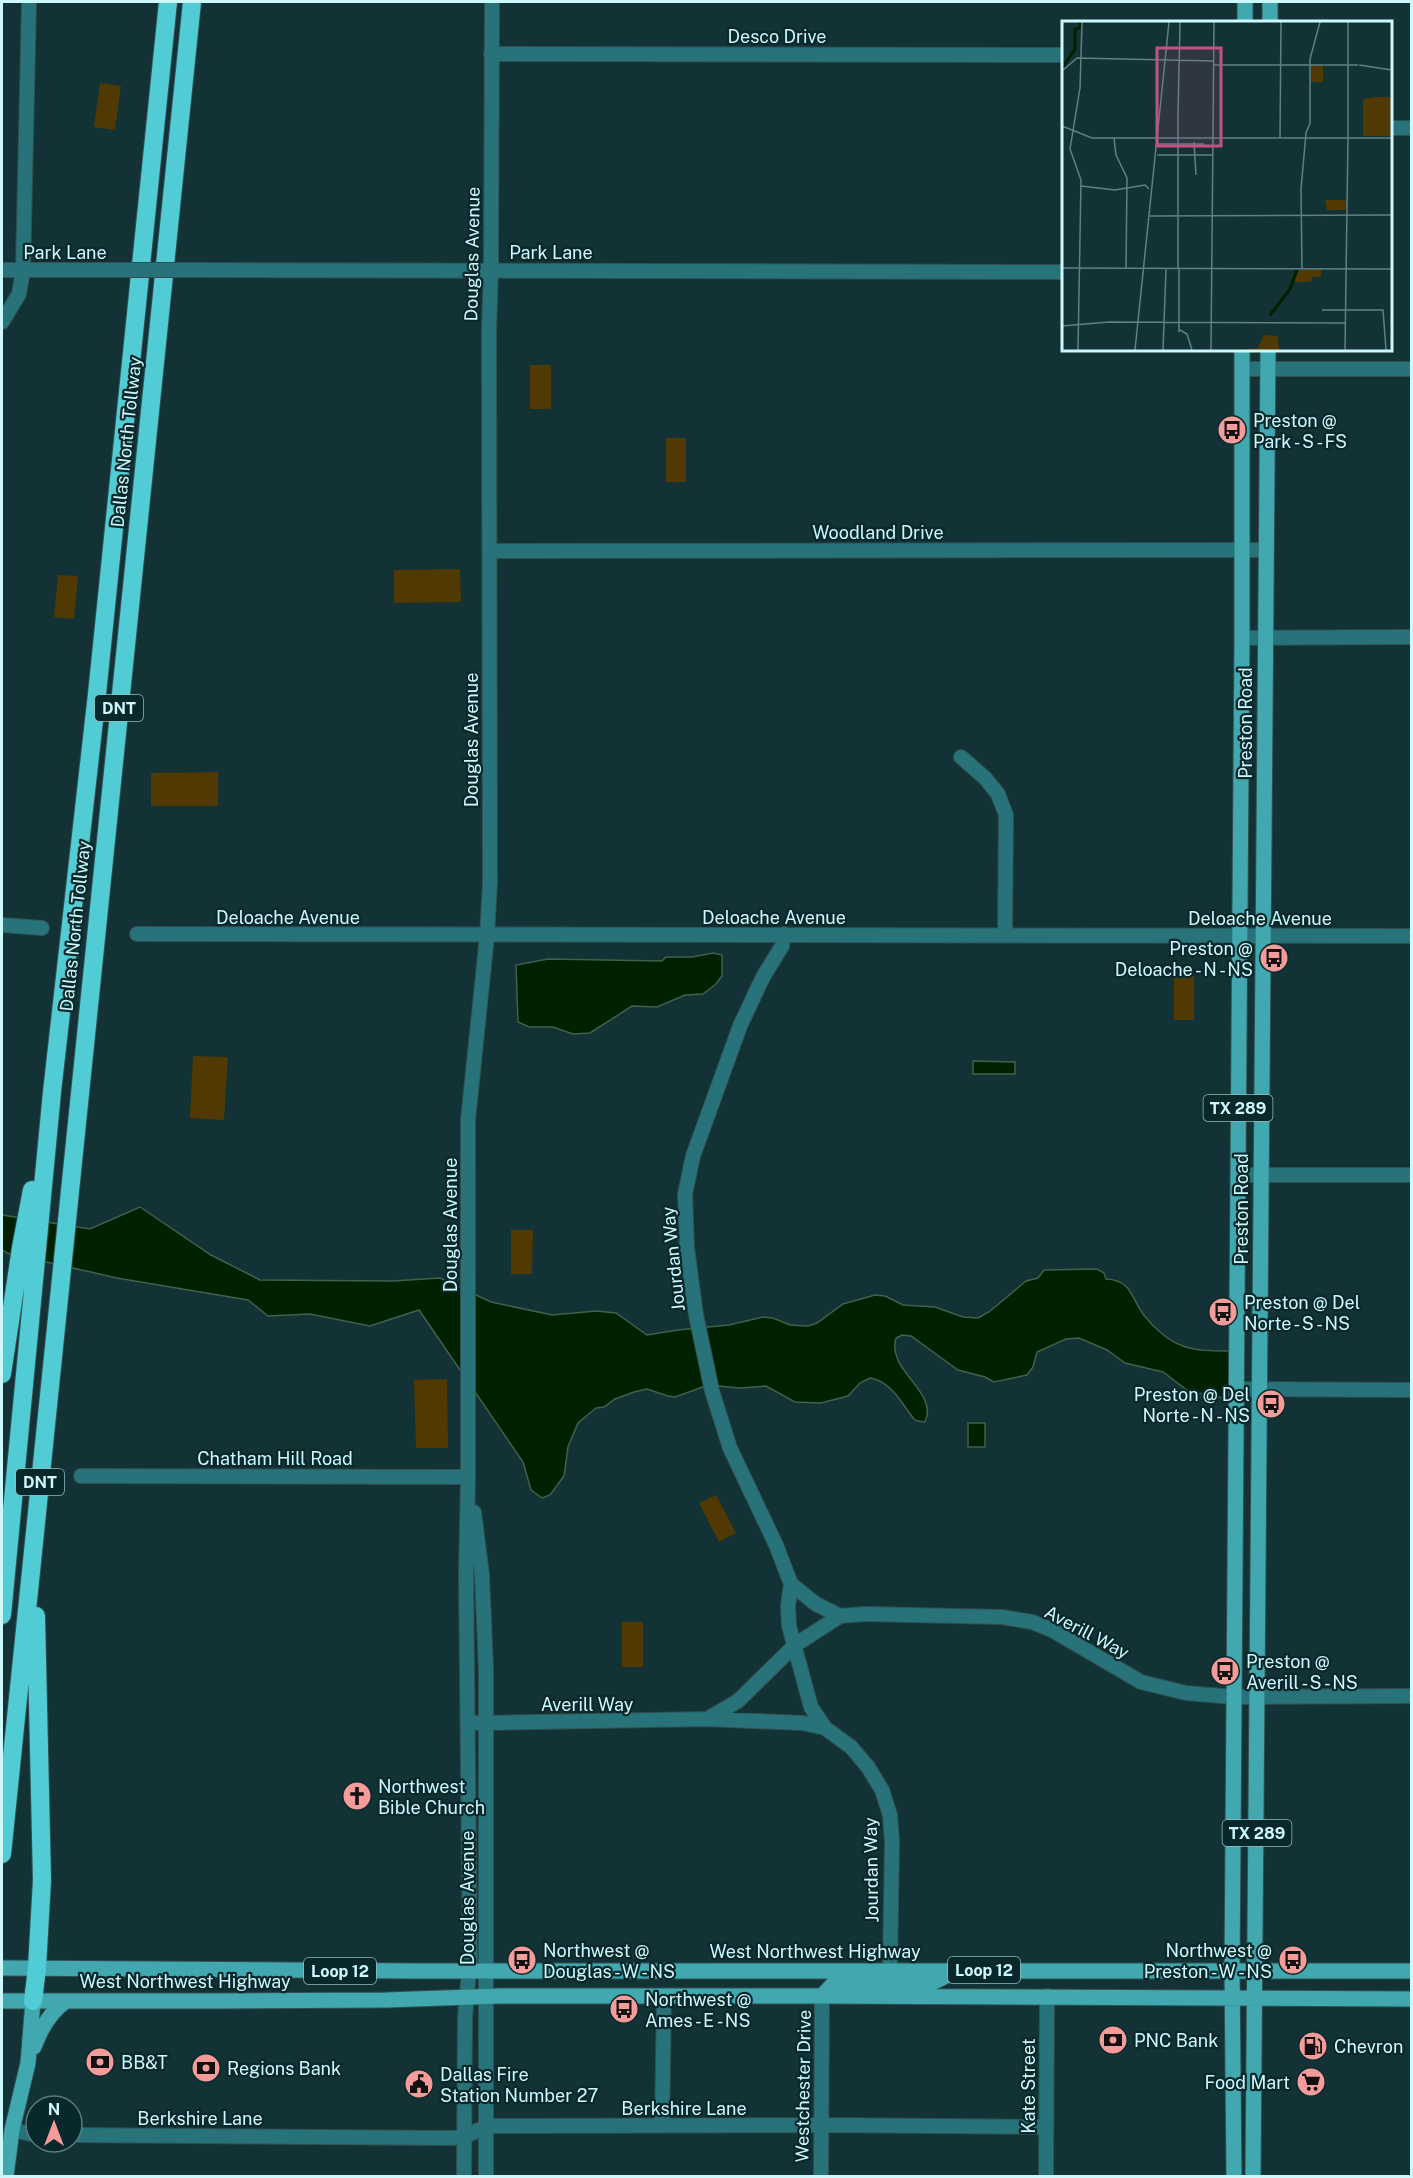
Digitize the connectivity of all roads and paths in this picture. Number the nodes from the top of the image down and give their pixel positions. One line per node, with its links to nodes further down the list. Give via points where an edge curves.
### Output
1 (29, 2): 14 (street)
2 (168, 2): 39 (highway, Dallas North Tollway / DNT)
3 (192, 2): 49 (highway, Dallas North Tollway / DNT)
4 (492, 2): 9 (street, Douglas Avenue)
5 (1245, 2): 7 (main road)
6 (1270, 2): 8 (main road)
7 (1245, 21)
8 (1270, 21)
9 (491, 54): 10 (street, Desco Drive); 15 (street, Douglas Avenue)
10 (1062, 54)
11 (1392, 128): 12 (street)
12 (1412, 128)
13 (2, 270): 14 (street, Park Lane)
14 (24, 270): 15 (street, Park Lane, bridge); 17 (street, via 19,294)
15 (491, 270): 16 (street, Park Lane); 25 (street, Douglas Avenue)
16 (1062, 272)
17 (2, 322)
18 (1242, 351): 20 (main road, Preston Road / TX 289)
19 (1268, 351): 21 (main road, Preston Road / TX 289)
20 (1243, 369): 21 (street); 23 (main road, Preston Road / TX 289)
21 (1268, 369): 22 (street); 24 (main road, Preston Road / TX 289)
22 (1412, 369)
23 (1241, 550): 24 (street, Woodland Drive); 25 (street, Woodland Drive); 28 (main road, Preston Road / TX 289)
24 (1266, 550): 26 (main road, Preston Road / TX 289)
25 (490, 551): 36 (street, Douglas Avenue)
26 (1266, 637): 27 (street); 28 (street); 35 (main road, Preston Road / TX 289)
27 (1412, 637)
28 (1242, 638): 37 (main road, Preston Road / TX 289)
29 (962, 758): 34 (street, via 998,794 1006,815)
30 (2, 925): 31 (street)
31 (42, 928)
32 (137, 934): 36 (street, Deloache Avenue)
33 (784, 934): 34 (street, Deloache Avenue); 36 (street, Deloache Avenue); 50 (street, Jourdan Way, via 782,946 740,1026 688,1173 685,1194 696,1315 712,1391 730,1448)
34 (1005, 934): 37 (street, Deloache Avenue)
35 (1263, 935): 37 (street, Deloache Avenue); 38 (street, Deloache Avenue); 41 (main road, Preston Road / TX 289)
36 (487, 936): 48 (street, Douglas Avenue, via 468,1120)
37 (1239, 936): 40 (main road, Preston Road / TX 289)
38 (1412, 936)
39 (52, 1092): 43 (highway, via 21,1248); 53 (highway, Dallas North Tollway / DNT)
40 (1238, 1175): 41 (street); 44 (main road, Preston Road / TX 289)
41 (1261, 1175): 42 (street); 45 (main road, Preston Road / TX 289)
42 (1412, 1175)
43 (2, 1374)
44 (1237, 1389): 45 (street); 56 (main road, Preston Road / TX 289)
45 (1261, 1390): 46 (street); 57 (main road, Preston Road / TX 289)
46 (1412, 1390)
47 (81, 1476): 48 (street, Chatham Hill Road)
48 (468, 1477): 51 (street, Douglas Avenue, via 480,1548); 52 (street, Douglas Avenue)
49 (34, 1549): 63 (highway, Dallas North Tollway / DNT); 65 (highway, via 42,1880)
50 (791, 1584): 54 (street, via 816,1604); 55 (street, Jourdan Way, via 789,1626)
51 (483, 1611): 52 (street); 60 (street, Douglas Avenue)
52 (466, 1612): 61 (street, Douglas Avenue)
53 (2, 1615)
54 (840, 1616): 55 (street, Averill Way); 56 (street, Averill Way, via 1002,1617 1032,1622 1141,1682 1186,1693)
55 (795, 1645): 59 (street, Averill Way, via 738,1701); 62 (street, Jourdan Way, via 811,1707)
56 (1234, 1696): 57 (street, Averill Way); 71 (main road, Preston Road / TX 289)
57 (1258, 1696): 58 (street, Averill Way); 72 (main road, Preston Road / TX 289)
58 (1412, 1696)
59 (707, 1719): 60 (street, Averill Way); 62 (street, Averill Way, via 803,1723)
60 (484, 1722): 61 (street, Averill Way); 69 (street, Douglas Avenue)
61 (467, 1723): 68 (street, Douglas Avenue)
62 (825, 1728): 70 (street, Jourdan Way, via 851,1747 868,1767 882,1790 890,1815)
63 (2, 1854)
64 (2, 1968): 65 (main road, West Northwest Highway / Loop 12)
65 (31, 1968): 67 (main road, West Northwest Highway / Loop 12); 84 (highway)
66 (956, 1970): 70 (main road, West Northwest Highway / Loop 12); 71 (main road, West Northwest Highway / Loop 12); 75 (main road, via 934,1982 833,1984)
67 (416, 1971): 68 (main road, West Northwest Highway / Loop 12); 78 (main road)
68 (469, 1971): 69 (main road, West Northwest Highway / Loop 12); 79 (street, Douglas Avenue)
69 (486, 1971): 70 (main road, West Northwest Highway / Loop 12); 77 (street, Douglas Avenue)
70 (890, 1971)
71 (1232, 1971): 72 (main road, West Northwest Highway / Loop 12); 80 (main road, Preston Road / TX 289)
72 (1255, 1971): 73 (main road, West Northwest Highway / Loop 12); 81 (main road, Preston Road / TX 289)
73 (1412, 1971)
74 (664, 1996): 75 (main road, West Northwest Highway / Loop 12); 77 (main road, West Northwest Highway / Loop 12); 89 (street)
75 (822, 1996): 76 (main road, West Northwest Highway / Loop 12); 87 (street, Westchester Drive)
76 (1047, 1996): 80 (main road, West Northwest Highway / Loop 12); 90 (street, Kate Street)
77 (487, 1997): 79 (main road, West Northwest Highway / Loop 12); 88 (street, Douglas Avenue)
78 (416, 1998): 79 (main road, West Northwest Highway / Loop 12); 85 (main road, West Northwest Highway / Loop 12)
79 (467, 1998): 94 (street, Douglas Avenue)
80 (1232, 1998): 81 (main road, West Northwest Highway / Loop 12); 100 (main road, Preston Road)
81 (1254, 1998): 82 (main road, West Northwest Highway / Loop 12); 101 (main road, Preston Road)
82 (1412, 2000)
83 (2, 2001): 84 (main road, West Northwest Highway / Loop 12)
84 (27, 2001): 85 (main road, West Northwest Highway / Loop 12); 86 (main road)
85 (66, 2001): 86 (main road, via 41,2028)
86 (28, 2063): 91 (main road)
87 (820, 2125): 89 (street, Berkshire Lane); 90 (street, Berkshire Lane); 98 (street, Westchester Drive)
88 (487, 2126): 89 (street, Berkshire Lane); 94 (street, Berkshire Lane); 97 (street, Douglas Avenue)
89 (662, 2126)
90 (1046, 2127): 99 (street, Kate Street)
91 (12, 2130): 92 (street); 95 (main road)
92 (24, 2132)
93 (84, 2135): 94 (street, Berkshire Lane)
94 (464, 2137): 96 (street, Douglas Avenue)
95 (6, 2176)
96 (464, 2176)
97 (486, 2176)
98 (821, 2176)
99 (1046, 2176)
100 (1234, 2176)
101 (1253, 2176)

